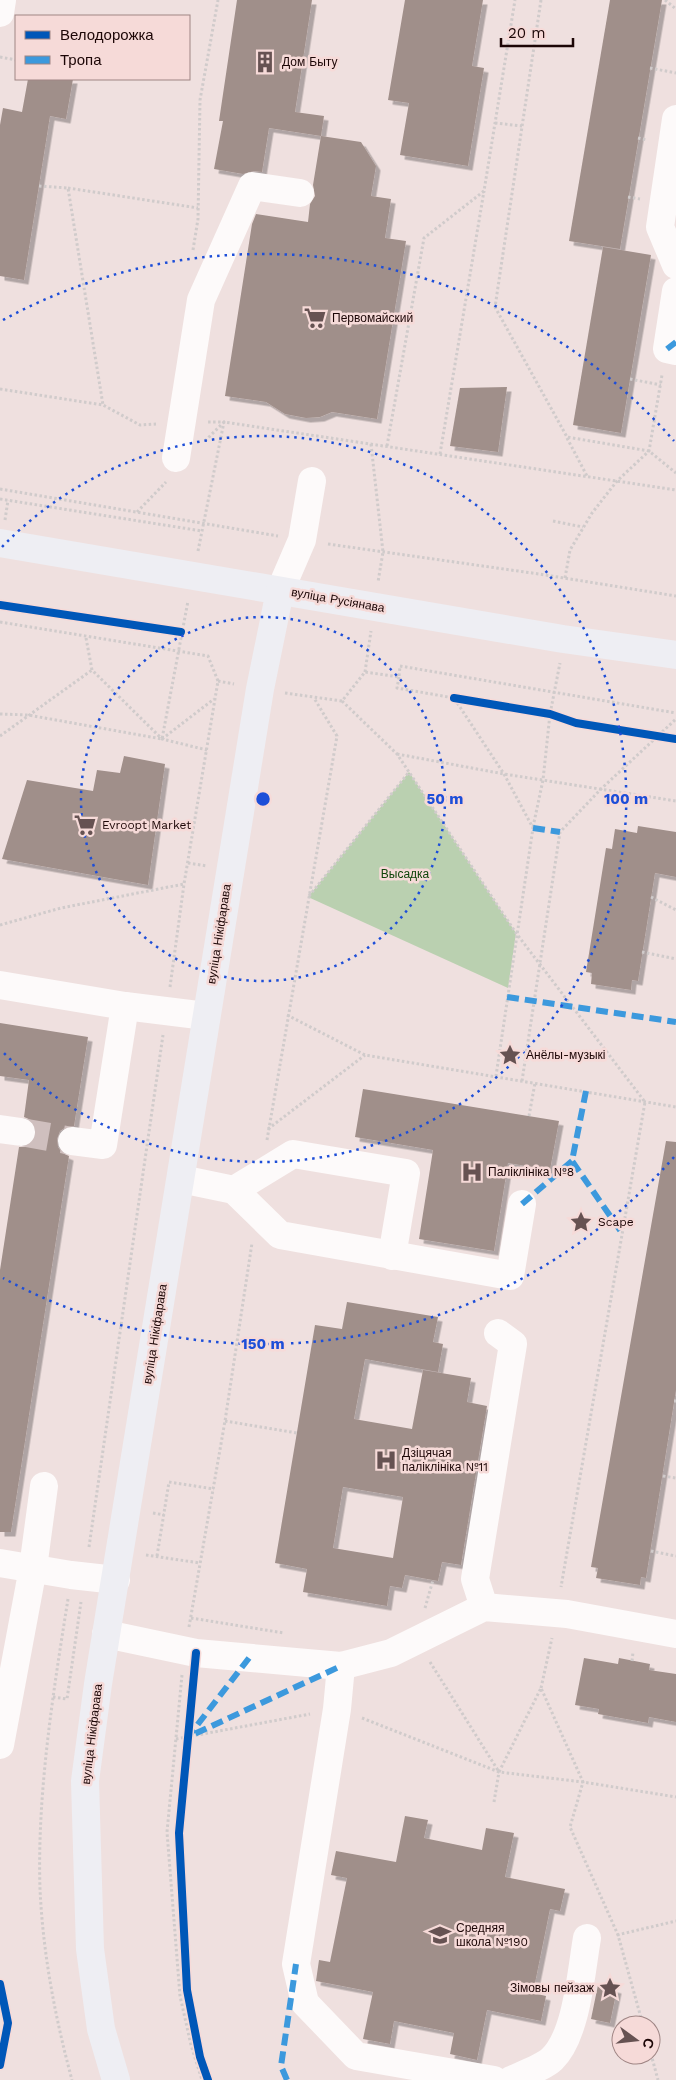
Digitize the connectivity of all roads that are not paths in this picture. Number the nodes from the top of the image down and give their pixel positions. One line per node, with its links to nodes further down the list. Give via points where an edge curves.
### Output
1 (2, 0): 2 (lane)
2 (0, 13)
3 (676, 119): 5 (lane, via 660,227)
4 (300, 193): 8 (lane, via 252,186 201,300 182,423)
5 (676, 265)
6 (676, 291): 7 (lane)
7 (671, 350)
8 (181, 462)
9 (312, 481): 11 (lane, via 302,540)
10 (0, 543): 11 (main road, вуліца Русіянава)
11 (280, 591): 12 (main road, вуліца Русіянава, via 564,639); 15 (main road, вуліца Нікіфарава, via 260,689)
12 (676, 654)
13 (0, 985): 14 (lane)
14 (125, 1006): 15 (lane); 16 (lane, via 103,1145)
15 (206, 1016): 17 (main road, вуліца Нікіфарава)
16 (72, 1140)
17 (181, 1179): 18 (lane); 25 (main road, вуліца Нікіфарава)
18 (234, 1190): 20 (lane, via 280,1236); 20 (lane, via 294,1154 406,1173)
19 (522, 1204): 20 (lane, via 510,1276)
20 (392, 1256)
21 (498, 1333): 26 (lane, via 513,1344 475,1580)
22 (44, 1486): 24 (lane)
23 (0, 1563): 24 (lane)
24 (34, 1568): 25 (lane); 30 (lane)
25 (116, 1580): 27 (main road, вуліца Нікіфарава)
26 (484, 1607): 28 (lane, via 557,1614); 29 (lane, via 391,1652)
27 (106, 1634): 29 (lane, via 184,1651); 32 (main road, вуліца Нікіфарава, via 85,1781 93,1967 101,2029)
28 (676, 1634)
29 (341, 1666): 33 (lane, via 296,1964 305,2003 356,2056)
30 (0, 1745)
31 (587, 1938): 34 (lane, via 570,2029 563,2044 551,2060)
32 (116, 2080)
33 (494, 2080)
34 (511, 2080)

